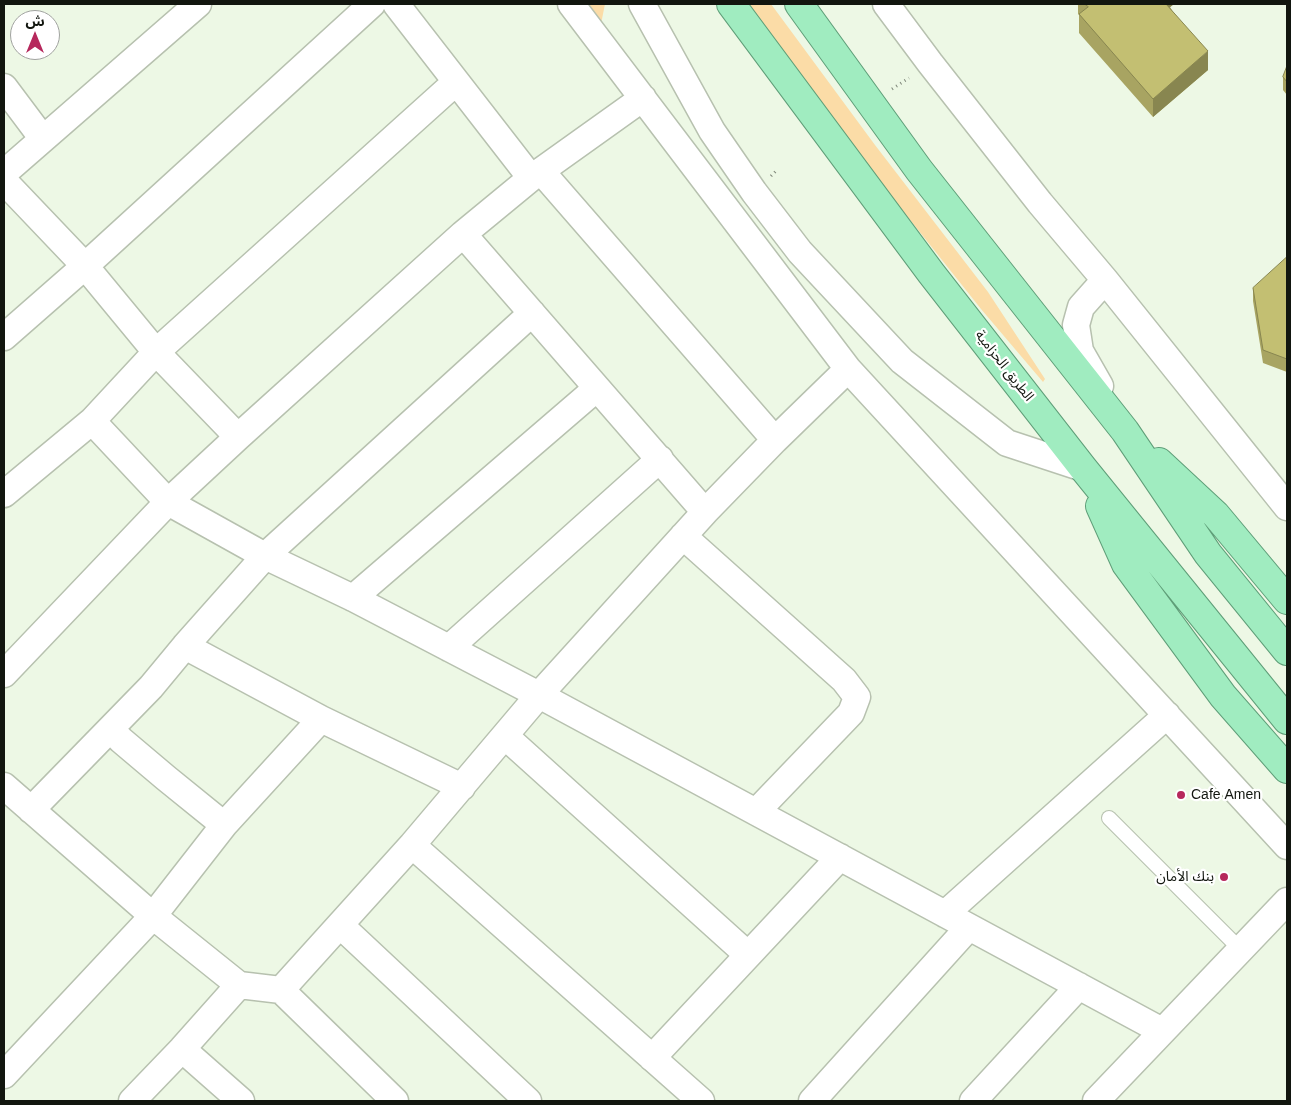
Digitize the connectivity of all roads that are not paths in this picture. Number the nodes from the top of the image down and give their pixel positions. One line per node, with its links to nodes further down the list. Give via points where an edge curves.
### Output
1 (198, 4): 12 (street)
2 (372, 4): 17 (street)
3 (396, 4): 9 (street)
4 (571, 4): 11 (street)
5 (642, 4): 29 (street, via 712,131 754,192 800,252 902,361 1007,443)
6 (732, 4): 29 (highway, الطريق الحزامية, via 931,273)
7 (799, 4): 25 (highway, via 919,170)
8 (886, 4): 18 (street)
9 (456, 82): 14 (street); 21 (street)
10 (4, 87): 12 (street)
11 (643, 98): 14 (street); 22 (street)
12 (44, 139): 13 (street)
13 (4, 173)
14 (536, 175): 16 (street); 27 (street)
15 (4, 181): 17 (street)
16 (463, 234): 19 (street); 26 (street)
17 (85, 266): 20 (street); 21 (street)
18 (1105, 280): 25 (street, via 1081,307 1076,325 1080,351); 32 (street)
19 (532, 313): 23 (street); 35 (street)
20 (4, 337)
21 (156, 352): 24 (street); 26 (street)
22 (848, 369): 27 (street); 43 (street)
23 (597, 388): 28 (street); 36 (street)
24 (92, 421): 30 (street); 31 (street)
25 (1125, 431): 37 (highway, via 1216,514); 40 (highway, via 1208,554)
26 (238, 436): 31 (street)
27 (775, 440): 33 (street)
28 (660, 459): 33 (street); 39 (street)
29 (1083, 468): 45 (highway, الطريق الحزامية); 48 (highway, via 1126,564 1223,696)
30 (4, 494)
31 (168, 502): 35 (street); 41 (street)
32 (1287, 507)
33 (705, 512): 34 (street)
34 (683, 536): 42 (street); 52 (street, via 844,680 857,696 851,713)
35 (265, 556): 36 (street); 38 (street)
36 (354, 598): 39 (street)
37 (1287, 600)
38 (185, 646): 44 (street); 46 (street, via 151,688)
39 (449, 648): 42 (street)
40 (1287, 651)
41 (4, 674)
42 (539, 695): 47 (street); 52 (street)
43 (1167, 715): 56 (street); 59 (street)
44 (321, 719): 50 (street); 54 (street)
45 (1287, 720)
46 (111, 729): 51 (street); 54 (street)
47 (505, 736): 50 (street); 64 (street)
48 (1287, 769)
49 (4, 786): 51 (street)
50 (462, 787): 55 (street)
51 (31, 810): 60 (street)
52 (756, 812): 57 (street)
53 (1110, 818): 63 (lane)
54 (224, 825): 60 (street)
55 (412, 845): 61 (street); 70 (street)
56 (1287, 846)
57 (840, 857): 59 (street); 64 (street)
58 (1287, 901): 63 (street)
59 (944, 914): 62 (street)
60 (153, 916): 65 (street); 71 (street)
61 (340, 925): 67 (street); 75 (street)
62 (969, 927): 66 (street); 77 (street)
63 (1241, 950): 68 (street)
64 (748, 955): 70 (street)
65 (239, 985): 67 (street); 69 (street)
66 (1079, 986): 68 (street); 78 (street)
67 (281, 990): 74 (street)
68 (1162, 1031): 79 (street)
69 (182, 1049): 72 (street); 73 (street)
70 (652, 1058): 76 (street)
71 (4, 1075)
72 (132, 1101)
73 (241, 1101)
74 (395, 1101)
75 (528, 1101)
76 (701, 1101)
77 (812, 1101)
78 (973, 1101)
79 (1096, 1101)

